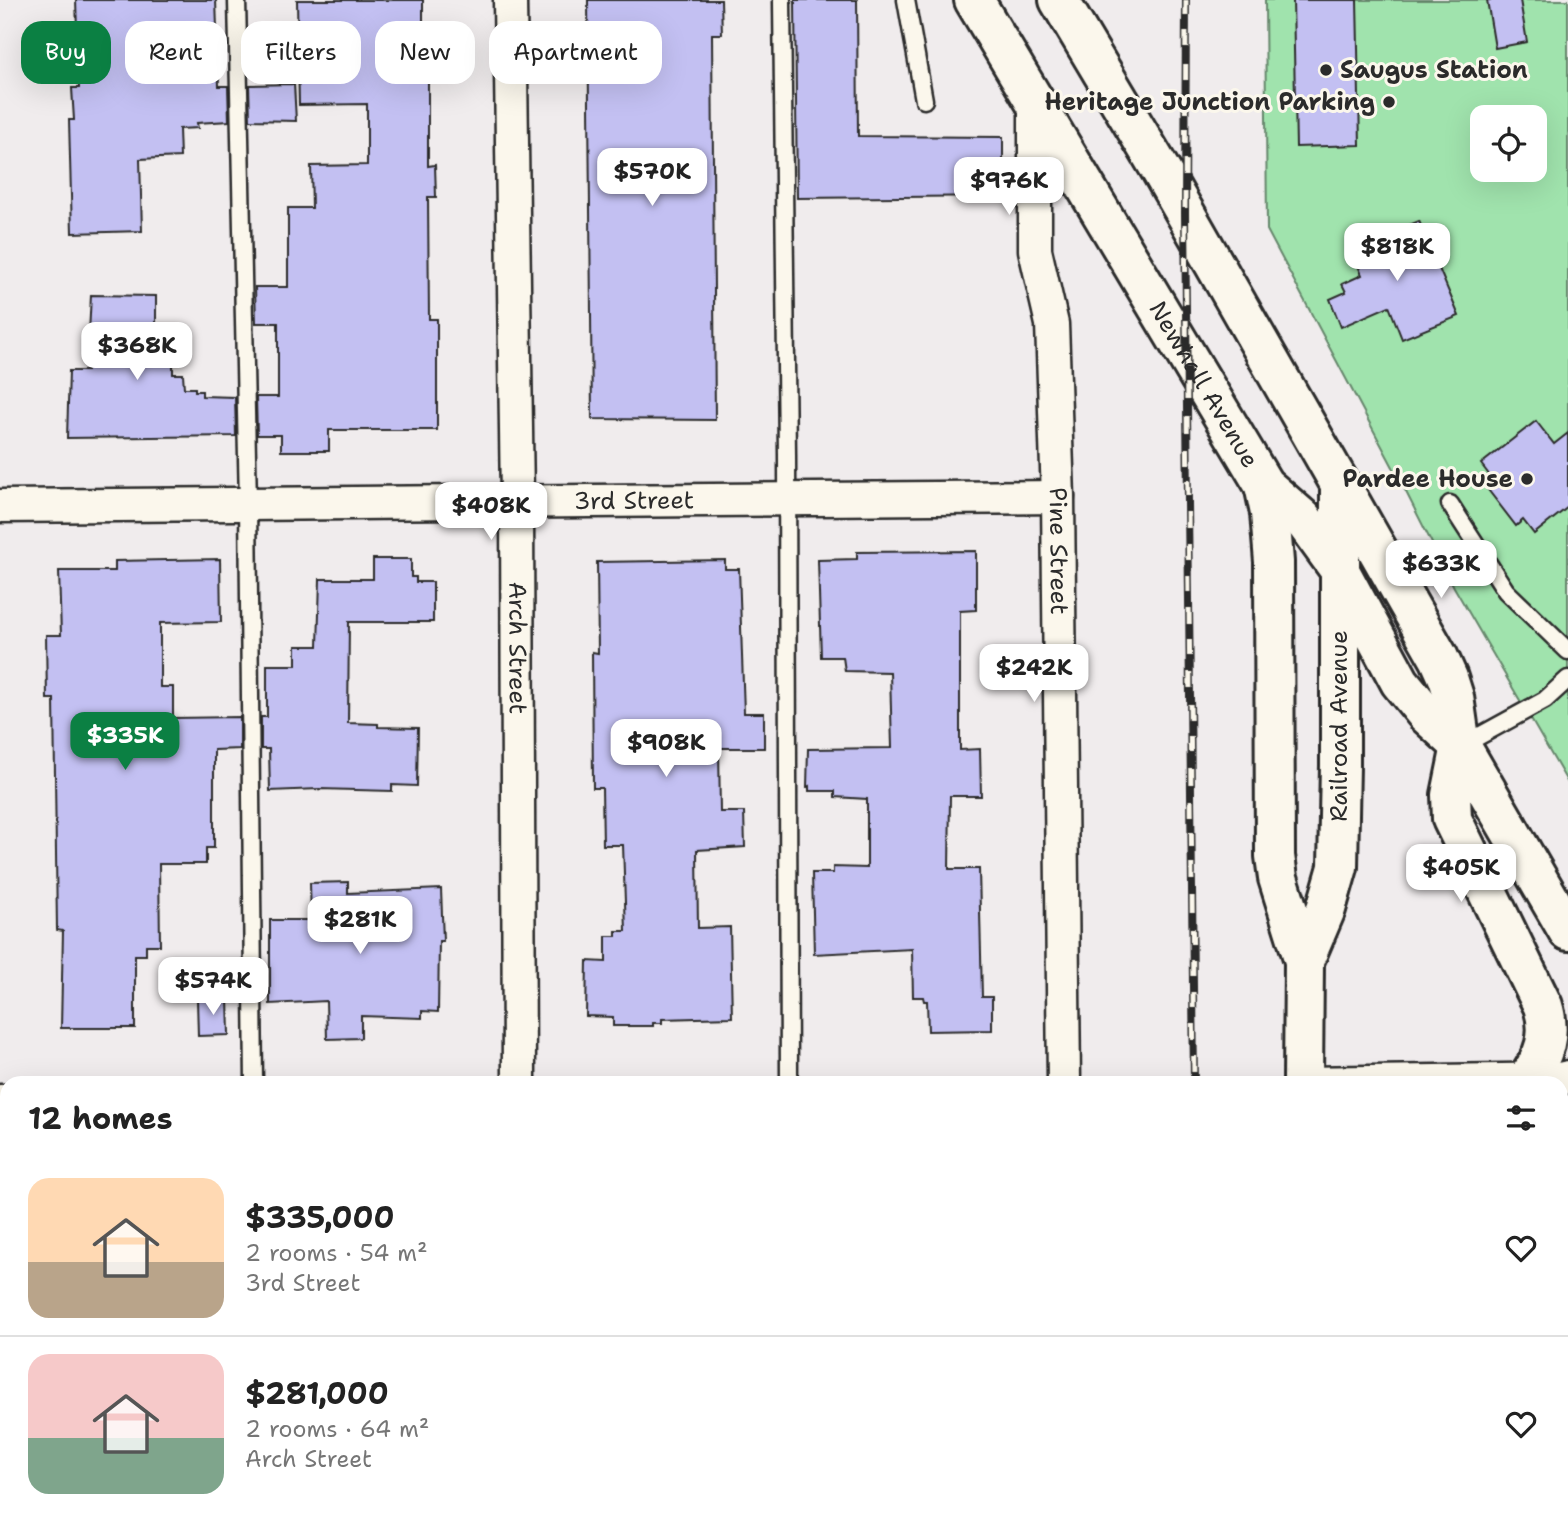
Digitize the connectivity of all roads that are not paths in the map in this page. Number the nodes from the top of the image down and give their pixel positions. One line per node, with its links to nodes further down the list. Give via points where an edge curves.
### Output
1 (237, 0): 14 (lane)
2 (510, 0): 13 (street, Arch Street)
3 (782, 0): 12 (lane)
4 (906, 0): 7 (lane)
5 (974, 0): 8 (main road, Newhall Avenue)
6 (1059, 0): 9 (main road, Newhall Avenue)
7 (924, 100)
8 (1035, 103): 10 (main road, Newhall Avenue); 11 (street, Pine Street, via 1035,250 1052,324)
9 (1339, 484): 17 (main road, Railroad Avenue); 20 (main road, Newhall Avenue, via 1439,658 1454,697)
10 (1264, 485): 17 (main road, Newhall Avenue, via 1302,518); 22 (main road, Railroad Avenue, via 1274,562 1275,856)
11 (1058, 497): 12 (street, 3rd Street); 26 (street, Pine Street)
12 (787, 499): 13 (street, 3rd Street); 25 (lane)
13 (517, 500): 14 (street, 3rd Street); 24 (street, Arch Street)
14 (248, 503): 16 (street, 3rd Street); 23 (lane)
15 (1450, 504): 18 (lane, via 1506,591)
16 (0, 506)
17 (1339, 569): 20 (main road, Newhall Avenue, via 1400,682); 22 (main road, Railroad Avenue, via 1338,867)
18 (1568, 651)
19 (1568, 679): 20 (lane, via 1545,699)
20 (1461, 746): 21 (main road, Newhall Avenue); 28 (main road, via 1451,794 1452,819 1547,1019 1544,1051)
21 (1568, 930)
22 (1304, 961): 27 (main road, Railroad Avenue)
23 (254, 1076)
24 (519, 1076)
25 (789, 1076)
26 (1064, 1076)
27 (1303, 1076)
28 (1530, 1076)

